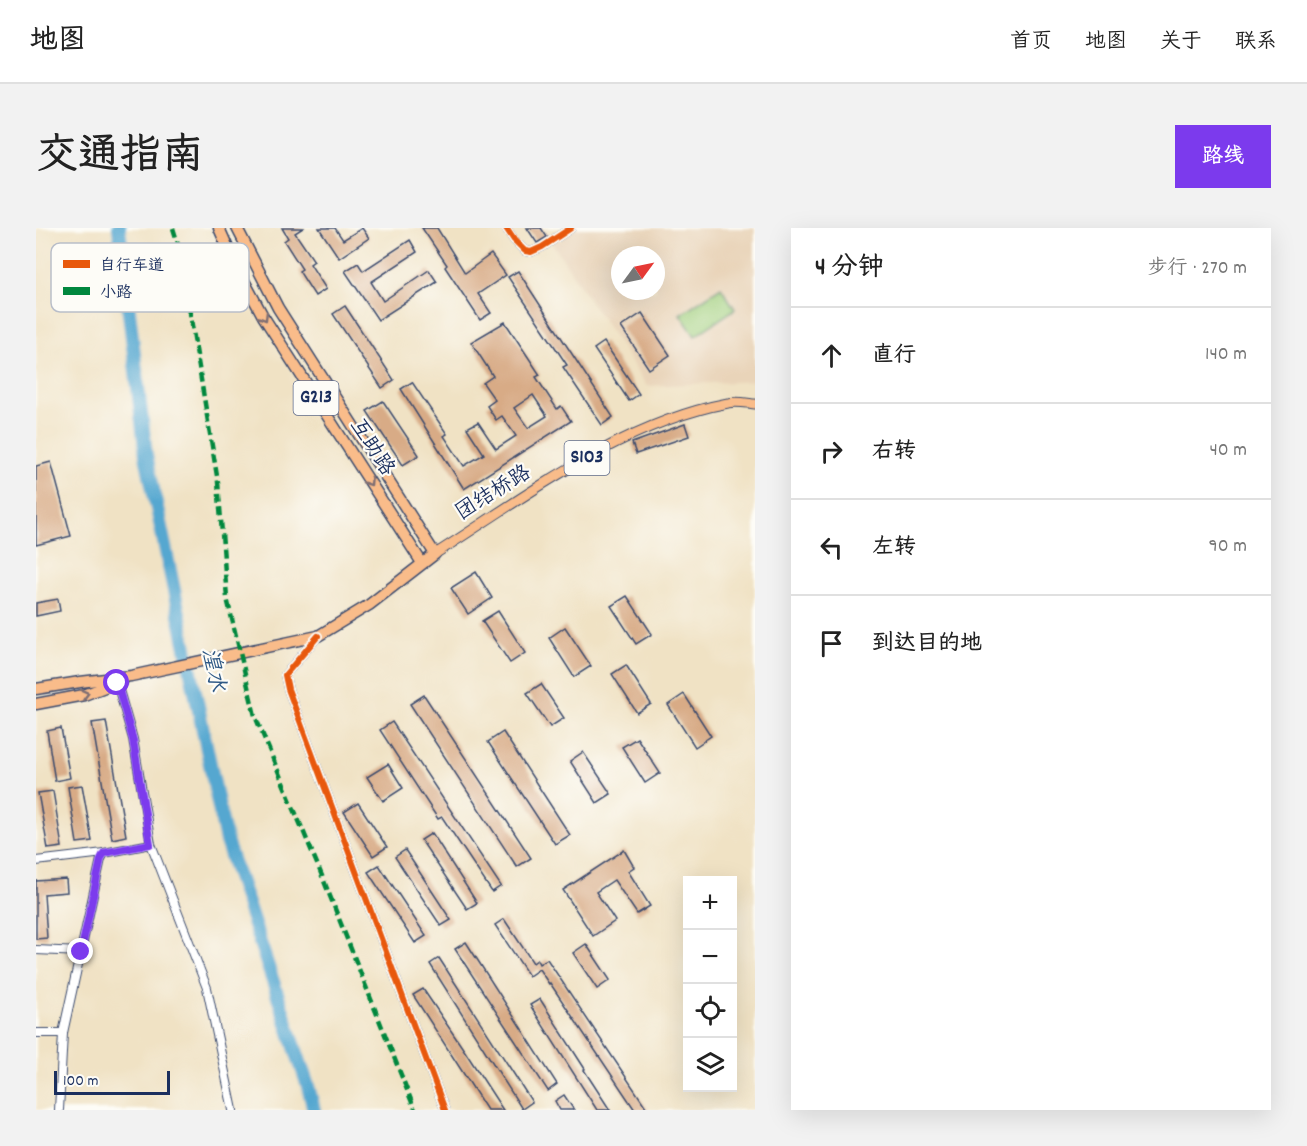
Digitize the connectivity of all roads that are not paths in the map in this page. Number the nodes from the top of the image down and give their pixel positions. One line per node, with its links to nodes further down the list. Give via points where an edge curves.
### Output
1 (219, 228): 5 (highway, 互助路 / G213, one-way to 5)
2 (237, 228): 6 (highway, 互助路 / G213)
3 (506, 228): 4 (street, via 525,251 531,252)
4 (571, 228)
5 (226, 243)
6 (245, 243)
7 (249, 251): 10 (highway, 互助路 / G213, via 278,308)
8 (249, 290): 11 (highway, 互助路 / G213, one-way to 11)
9 (755, 404): 10 (main road, 团结桥路 / S103, via 730,402 630,435)
10 (435, 554): 11 (highway, 团结桥路)
11 (422, 564): 12 (highway, 团结桥路, via 369,606)
12 (318, 636): 13 (highway, 团结桥路); 26 (street, via 285,675 288,689)
13 (131, 676): 14 (highway); 15 (highway)
14 (117, 683): 16 (highway, one-way to 14, via 84,695); 17 (street, via 133,740)
15 (36, 690)
16 (36, 704)
17 (150, 844): 18 (street); 25 (street, via 207,988)
18 (104, 853): 19 (street); 21 (street)
19 (36, 861)
20 (36, 950): 21 (street)
21 (81, 952): 23 (street)
22 (36, 1033): 23 (street)
23 (63, 1033): 24 (street)
24 (59, 1110)
25 (233, 1110)
26 (446, 1110)

